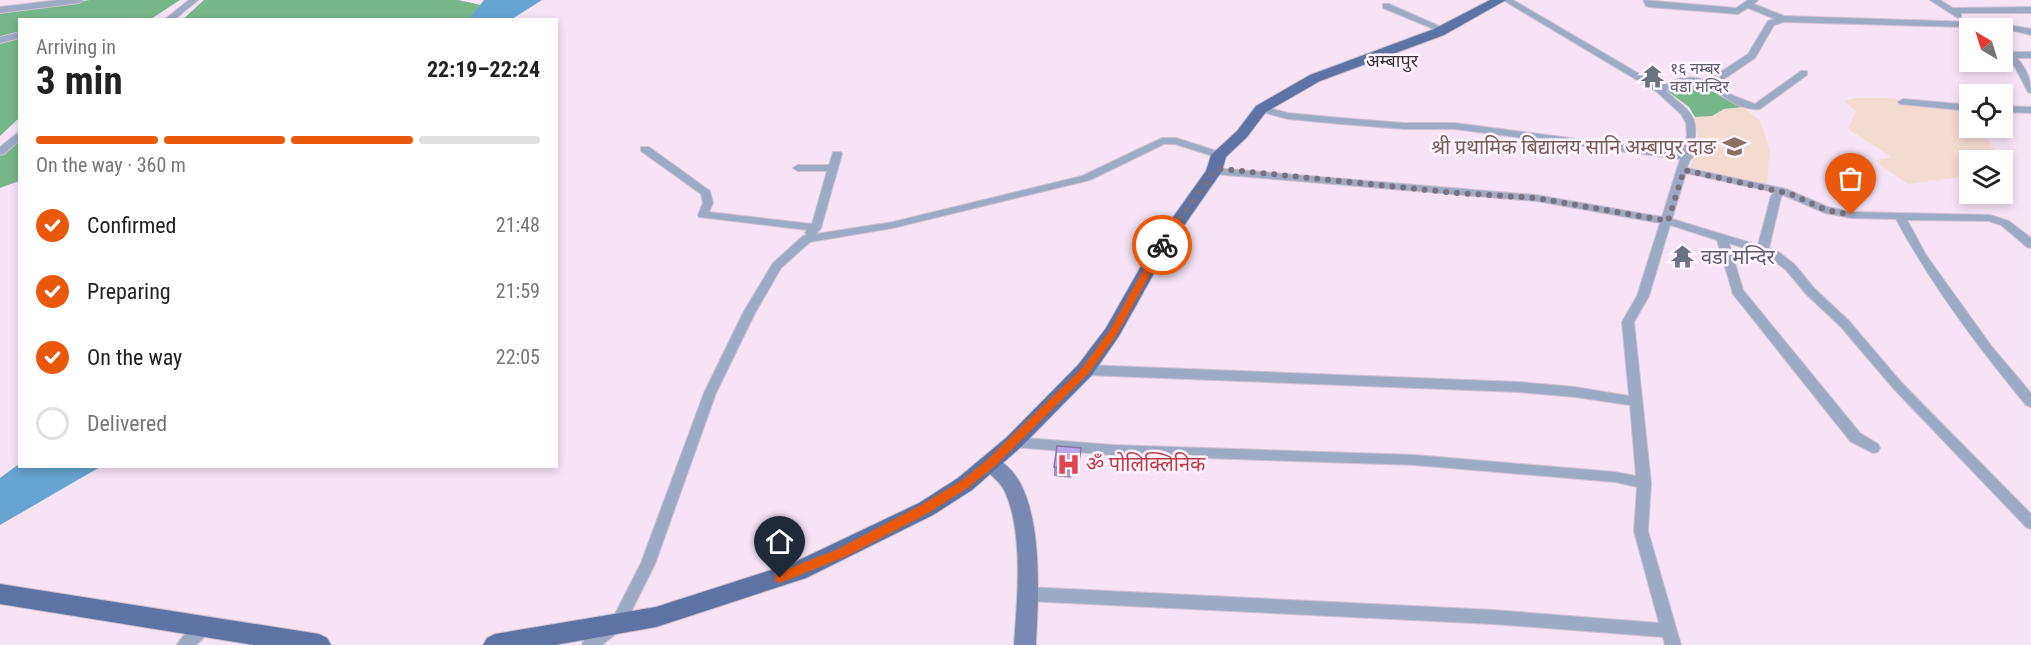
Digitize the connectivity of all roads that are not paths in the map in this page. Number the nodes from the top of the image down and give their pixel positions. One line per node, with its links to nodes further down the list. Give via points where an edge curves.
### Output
1 (79, 0): 9 (street)
2 (194, 0): 12 (street)
3 (1500, 0): 17 (main road)
4 (1508, 0): 27 (street)
5 (1647, 0): 7 (street, via 1649,4 1738,11)
6 (1934, 0): 10 (street)
7 (1751, 1): 14 (street)
8 (1386, 6): 17 (street)
9 (0, 10)
10 (1951, 10): 11 (street); 13 (street)
11 (2031, 10)
12 (171, 18)
13 (1963, 18)
14 (1783, 19): 15 (street); 25 (street, via 1771,23 1752,56)
15 (1959, 26)
16 (2013, 29): 18 (street)
17 (1444, 30): 30 (main road, via 1315,78)
18 (2031, 32)
19 (18, 36): 20 (street)
20 (0, 40)
21 (2013, 55): 22 (street)
22 (2031, 56)
23 (2013, 58): 26 (street)
24 (1804, 73): 25 (street, via 1757,107 1742,104)
25 (1708, 85): 27 (street, via 1685,77)
26 (2030, 87)
27 (1660, 90): 38 (street, via 1676,102 1691,123)
28 (1903, 102): 29 (street)
29 (1959, 107)
30 (1261, 109): 37 (main road); 38 (street, via 1341,122 1455,126)
31 (2013, 109): 32 (street)
32 (2031, 110)
33 (18, 136): 35 (street)
34 (645, 148): 44 (street, via 706,193 708,203 703,215)
35 (0, 152)
36 (837, 154): 40 (street)
37 (1216, 163): 43 (street, via 1536,198); 46 (street, via 1168,140 1086,178 893,225); 49 (main road, via 1159,249 1113,332)
38 (1686, 163): 41 (street); 43 (street)
39 (798, 168): 40 (street)
40 (833, 168): 44 (street)
41 (1782, 191): 42 (street, via 1826,210 1851,215); 48 (street, via 1776,196)
42 (1899, 215): 47 (street, via 1990,218 2005,223); 51 (street, via 1933,273)
43 (1668, 221): 45 (street); 50 (street, via 1643,296 1628,322)
44 (816, 228): 46 (street)
45 (1721, 236): 48 (street); 53 (street, via 1737,291 1855,437)
46 (807, 239): 59 (street, via 777,266 749,313 710,393 648,564)
47 (2031, 244)
48 (1763, 249): 56 (street, via 1791,267 1897,385)
49 (1085, 370): 50 (street, via 1519,387); 52 (main road)
50 (1635, 400): 55 (street)
51 (2031, 402)
52 (1014, 442): 54 (main road); 55 (street, via 1113,450 1415,460 1615,477)
53 (1873, 447)
54 (991, 464): 58 (street, via 1008,479 1021,513); 59 (main road, via 926,508 807,568 656,617)
55 (1644, 483): 61 (street, via 1641,531)
56 (2031, 523)
57 (0, 594): 60 (main road)
58 (1027, 594): 61 (street, via 1493,617); 66 (street)
59 (618, 623): 64 (main road); 65 (street)
60 (205, 627): 62 (street); 63 (main road)
61 (1672, 638)
62 (185, 645)
63 (319, 645)
64 (495, 645)
65 (590, 645)
66 (1025, 645)

